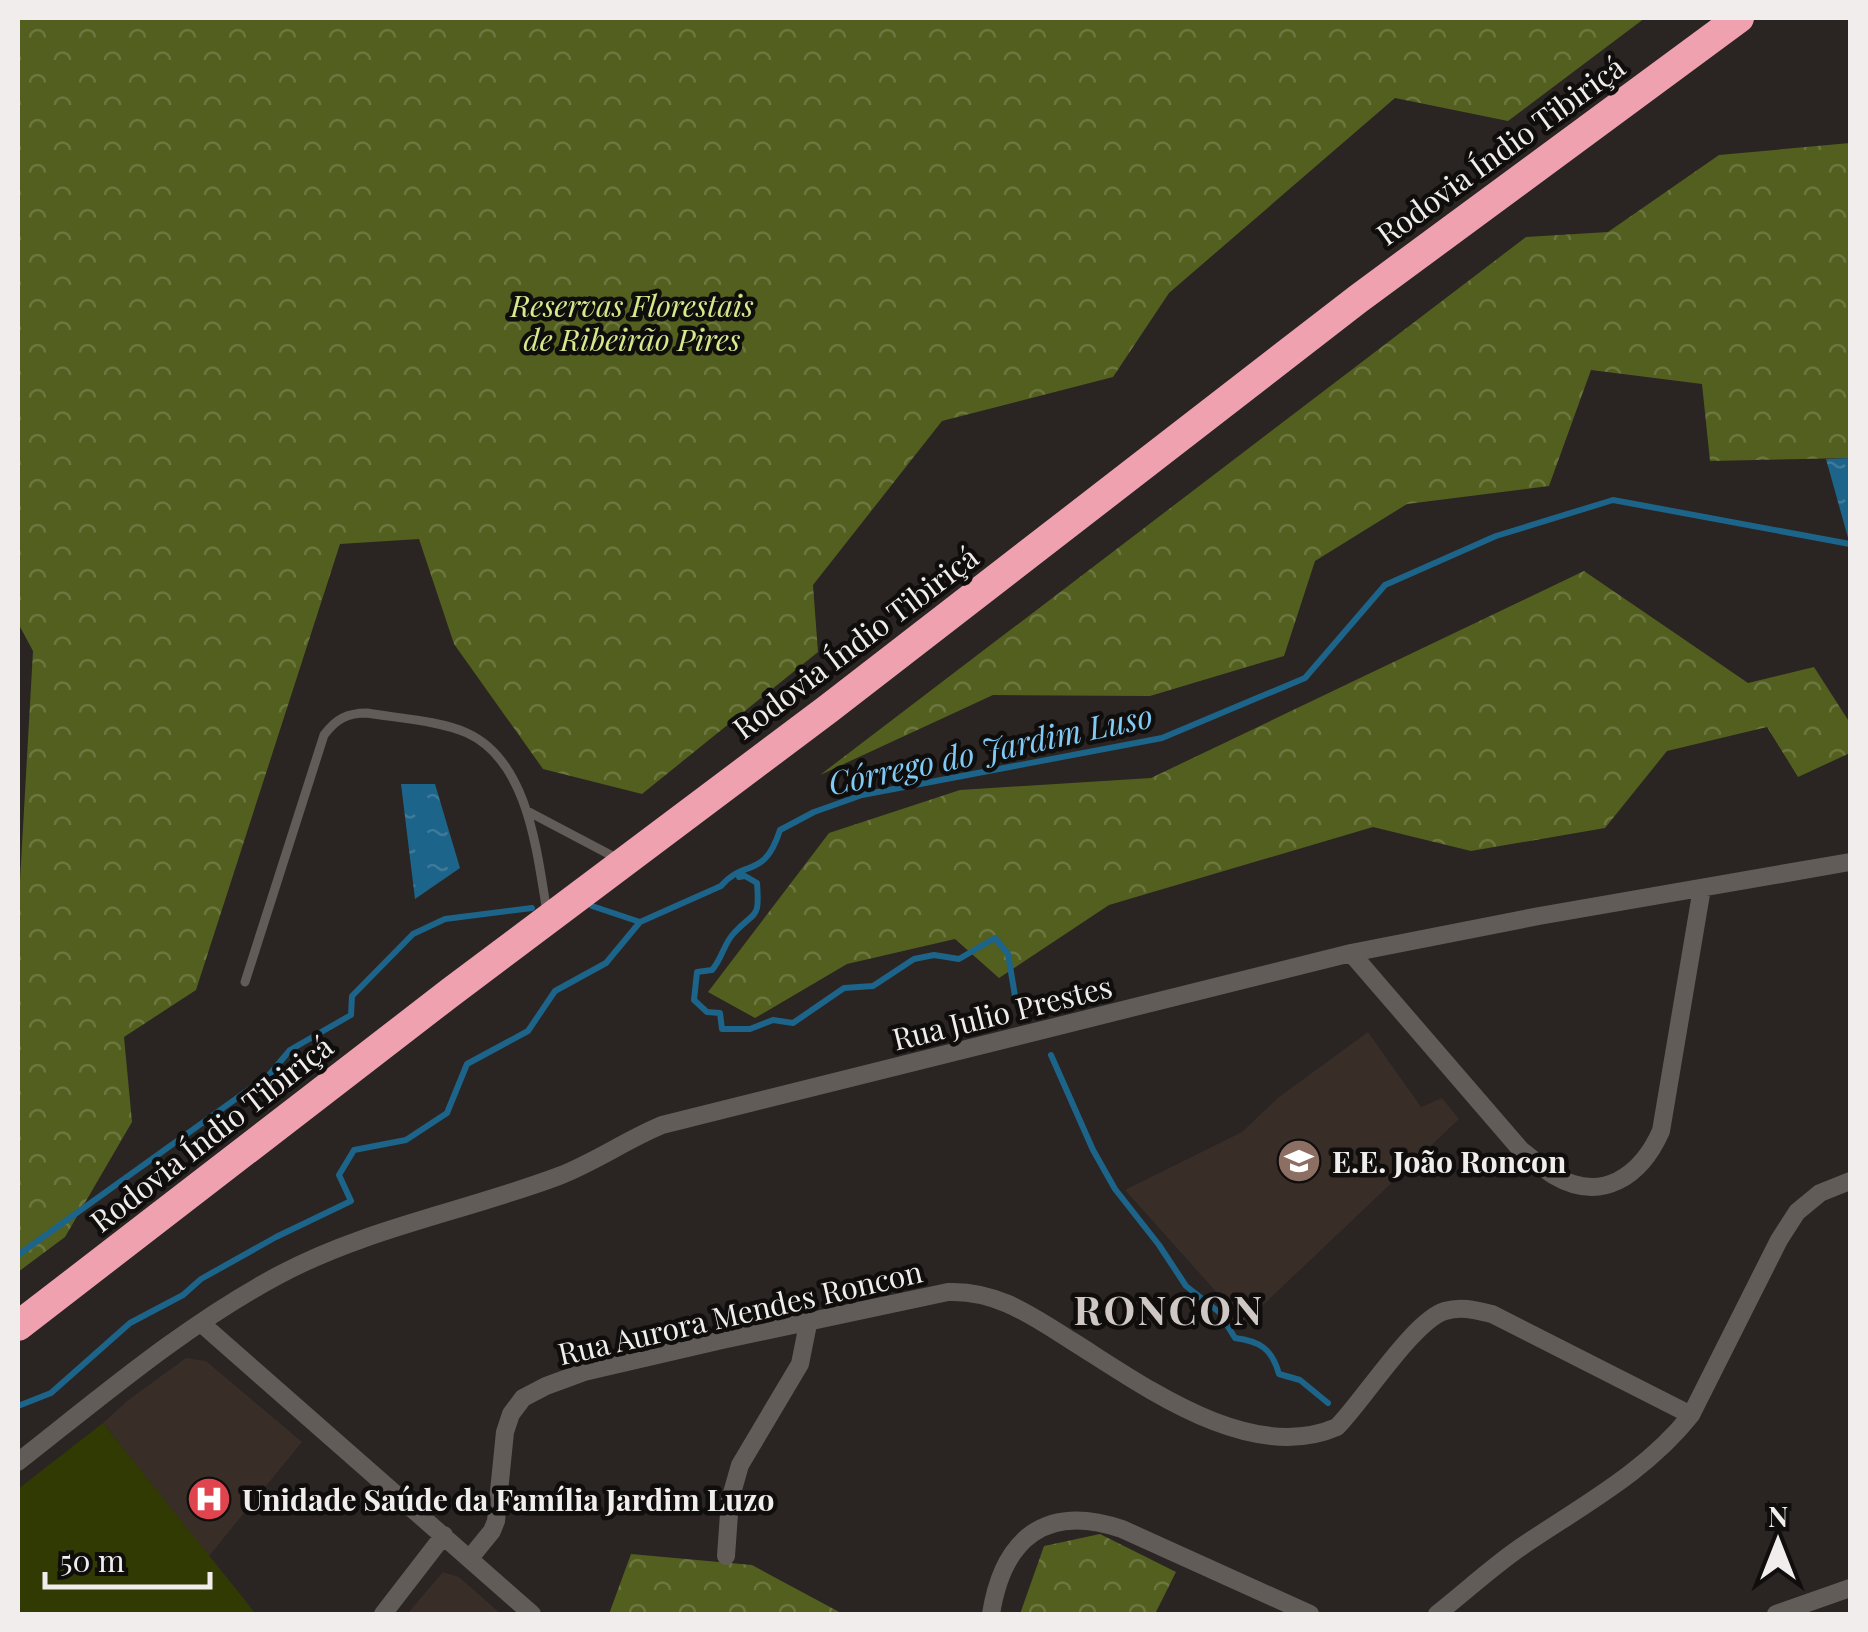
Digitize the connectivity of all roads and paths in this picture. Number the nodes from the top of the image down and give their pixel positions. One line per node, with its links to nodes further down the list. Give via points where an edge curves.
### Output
1 (1739, 18): 3 (highway, Rodovia Índio Tibiriçá, via 1358,299)
2 (529, 812): 3 (lane); 6 (lane); 8 (lane, via 501,762 465,732 367,712 334,722)
3 (624, 862): 6 (highway, Rodovia Índio Tibiriçá)
4 (1850, 862): 5 (street, Rua Julio Prestes)
5 (1702, 888): 7 (street, Rua Julio Prestes); 7 (street, via 1662,1130 1632,1175 1608,1184 1583,1186 1554,1176 1522,1150)
6 (548, 919): 12 (highway, Rodovia Índio Tibiriçá)
7 (1351, 953): 11 (street, Rua Julio Prestes, via 662,1126 557,1177 338,1248 281,1274)
8 (245, 982)
9 (1850, 1181): 13 (street, via 1797,1212)
10 (810, 1319): 13 (street, Rua Aurora Mendes Roncon, via 973,1291 1026,1312 1222,1425 1291,1439 1337,1428 1422,1324 1466,1308 1492,1314); 16 (street, via 800,1364 740,1465); 17 (street, Rua Aurora Mendes Roncon, via 584,1372 524,1398 505,1432 496,1521)
11 (202, 1324): 14 (street, Rua Julio Prestes); 15 (street)
12 (18, 1326)
13 (1690, 1414): 23 (street, via 1640,1468 1517,1550)
14 (18, 1462)
15 (444, 1534): 17 (street); 19 (street)
16 (726, 1556)
17 (470, 1558): 20 (street)
18 (1850, 1588): 24 (street)
19 (383, 1614)
20 (532, 1614)
21 (991, 1614): 22 (street, via 1002,1574 1019,1546 1038,1528 1068,1518 1122,1529)
22 (1310, 1614)
23 (1437, 1614)
24 (1776, 1614)

